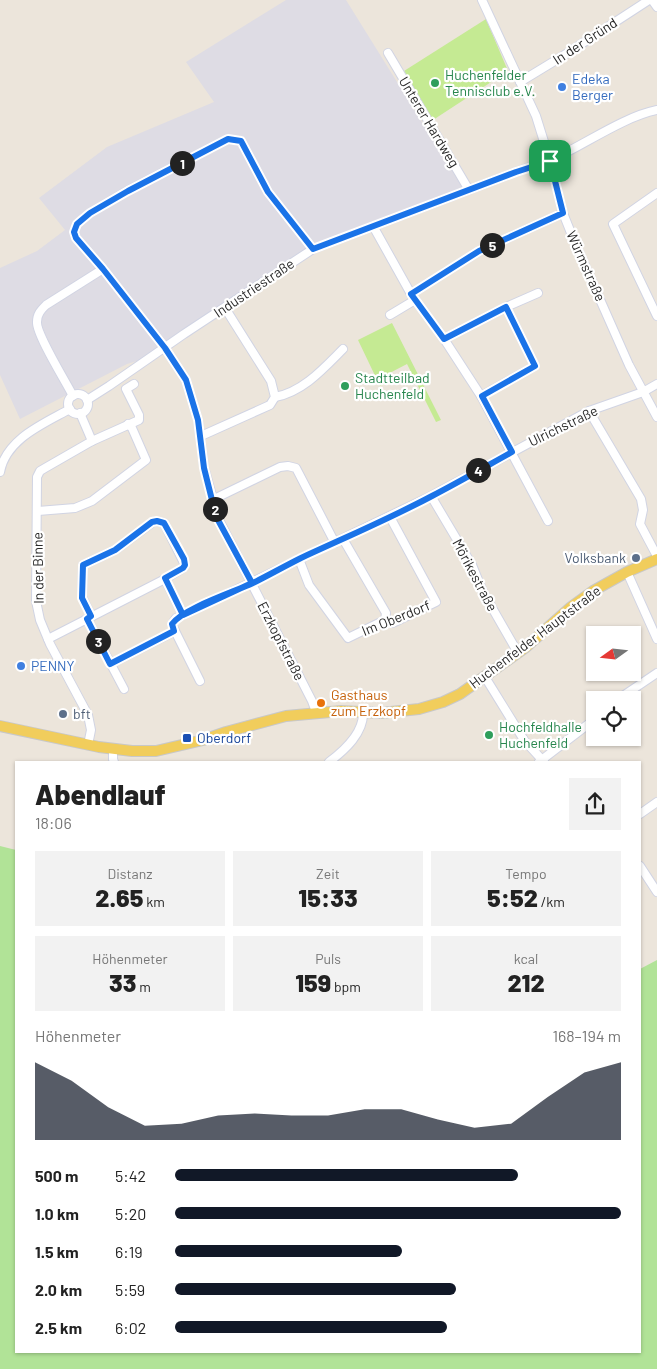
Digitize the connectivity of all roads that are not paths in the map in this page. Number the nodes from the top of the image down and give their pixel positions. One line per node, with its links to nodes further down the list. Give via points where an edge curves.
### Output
1 (482, 0): 5 (street, Würmstraße)
2 (651, 0): 3 (street); 5 (street, In der Gründ)
3 (657, 7)
4 (388, 53): 8 (street, Unterer Hardweg)
5 (520, 82): 7 (street, Würmstraße, via 536,116)
6 (657, 110): 7 (street, Industriestraße, via 624,122)
7 (550, 161): 8 (street, Industriestraße); 10 (street, Würmstraße)
8 (469, 190): 11 (street, Industriestraße)
9 (657, 193): 19 (street, via 612,224)
10 (563, 213): 15 (street, via 479,251); 26 (street, Würmstraße)
11 (373, 226): 12 (street, Industriestraße); 15 (street)
12 (313, 249): 13 (street, Erzkopfstraße, via 268,192 241,141 228,139 128,191 77,224 76,238); 17 (street, Industriestraße)
13 (103, 269): 21 (street, Erzkopfstraße); 28 (street, via 46,305 37,316 36,324)
14 (538, 293): 16 (street)
15 (413, 297): 18 (street); 20 (street)
16 (506, 307): 20 (street); 29 (street, via 535,366)
17 (225, 308): 21 (street, Industriestraße); 30 (street, via 271,381)
18 (390, 315)
19 (657, 316)
20 (444, 339): 29 (street)
21 (165, 348): 31 (street, Industriestraße); 37 (street, Erzkopfstraße, via 186,380)
22 (343, 349): 30 (street, via 293,393)
23 (134, 384): 25 (street)
24 (657, 384): 26 (street, Ulrichstraße)
25 (126, 389): 27 (street); 36 (street, via 140,415 135,423)
26 (643, 392): 33 (street, Ulrichstraße); 35 (street, Würmstraße)
27 (118, 394)
28 (73, 396): 31 (street, via 79,394); 32 (street, via 69,400)
29 (482, 396): 39 (street)
30 (275, 397): 37 (street, via 270,405)
31 (86, 400): 34 (street, via 86,409)
32 (70, 409): 34 (street); 40 (street, via 26,433 6,456)
33 (589, 411): 39 (street, Ulrichstraße); 48 (street, via 641,499 640,524)
34 (80, 413): 38 (street)
35 (657, 416)
36 (128, 424): 38 (street); 43 (street, via 146,460 92,501 75,508)
37 (200, 436): 42 (street, Erzkopfstraße)
38 (92, 441): 43 (street, In der Binne, via 40,472 37,477)
39 (512, 452): 41 (street, Ulrichstraße); 45 (street)
40 (0, 472)
41 (431, 496): 44 (street, Ulrichstraße); 59 (street, Mörikestraße)
42 (212, 500): 47 (street, via 280,467 296,468); 52 (street, Erzkopfstraße, via 218,520)
43 (38, 511): 57 (street, In der Binne, via 36,600)
44 (390, 517): 46 (street, Ulrichstraße); 55 (street, Im Oberdorf, via 436,602 397,621)
45 (548, 522)
46 (343, 539): 47 (street, Ulrichstraße); 55 (street, via 386,613)
47 (335, 543): 49 (street, Ulrichstraße)
48 (657, 558): 50 (main road, Huchenfelder Hauptstraße)
49 (299, 559): 52 (street, Ulrichstraße); 55 (street, Im Oberdorf, via 309,585 348,638)
50 (627, 572): 58 (street); 59 (main road, Huchenfelder Hauptstraße, via 571,606)
51 (165, 578): 53 (street); 54 (street); 54 (street, via 185,565 164,523 157,521 115,550 83,565 82,598)
52 (252, 583): 53 (street, Ulrichstraße); 66 (street, Erzkopfstraße)
53 (183, 615): 56 (street, via 172,624)
54 (89, 618): 57 (street); 60 (street)
55 (385, 620)
56 (174, 631): 60 (street); 63 (street)
57 (48, 639): 70 (street, In der Binne, via 88,715)
58 (657, 639)
59 (518, 653): 62 (main road, Huchenfelder Hauptstraße)
60 (110, 664): 64 (street)
61 (657, 673): 65 (street)
62 (485, 677): 67 (main road, Huchenfelder Hauptstraße, via 460,694 419,709); 74 (street, via 524,740)
63 (200, 681)
64 (124, 689)
65 (630, 691)
66 (316, 712): 67 (main road, Huchenfelder Hauptstraße); 71 (main road, Huchenfelder Hauptstraße, via 262,722 178,747 156,751)
67 (363, 712): 73 (street, via 356,735)
68 (0, 726): 70 (main road, Huchenfelder Hauptstraße)
69 (586, 726): 75 (street)
70 (88, 745): 71 (main road, Huchenfelder Hauptstraße)
71 (114, 749): 72 (street)
72 (114, 761)
73 (330, 761)
74 (541, 761)
75 (543, 761)
76 (657, 802): 77 (street)
77 (641, 813)
78 (642, 868): 79 (street)
79 (657, 892)

